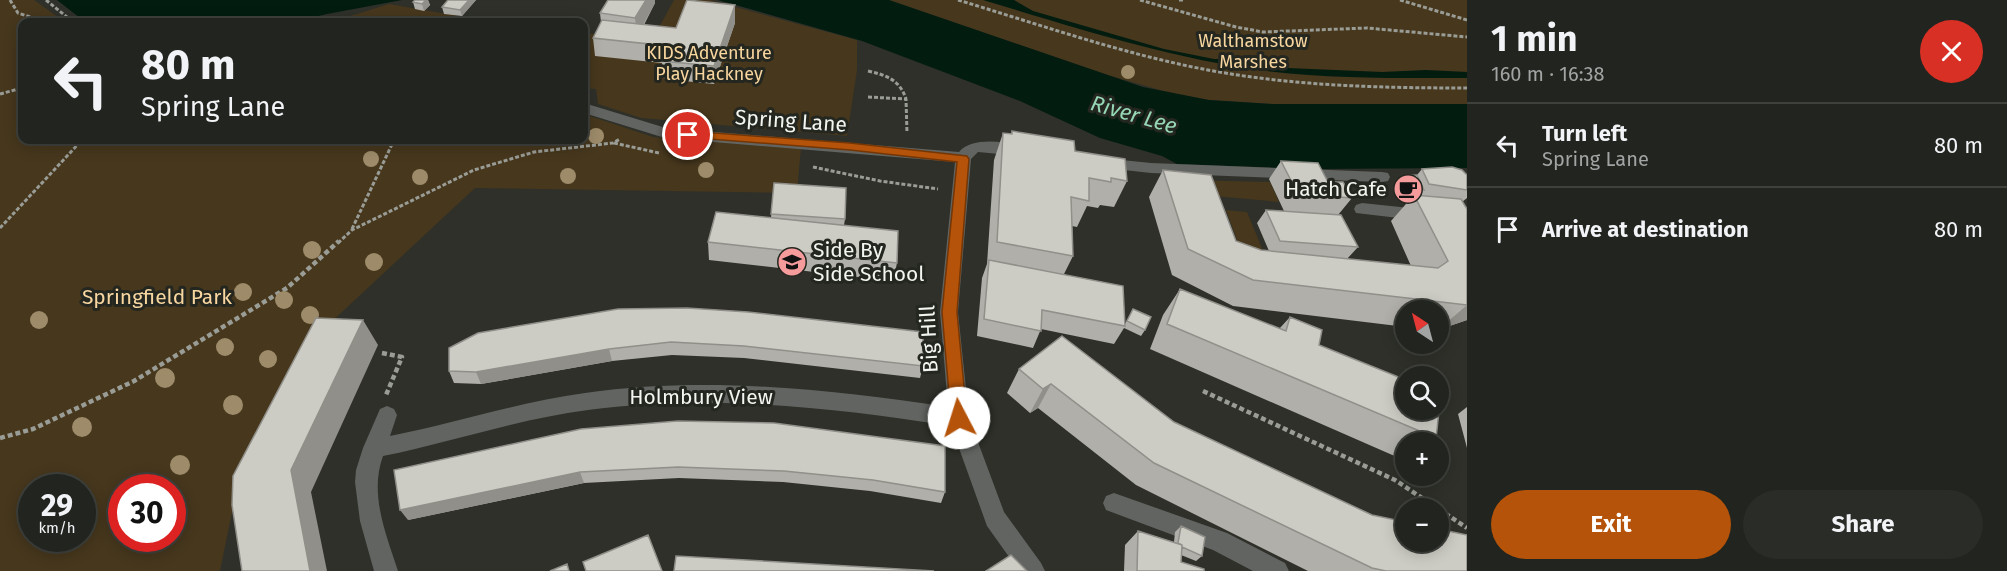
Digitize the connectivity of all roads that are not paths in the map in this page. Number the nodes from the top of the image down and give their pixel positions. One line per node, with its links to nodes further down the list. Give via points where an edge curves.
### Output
1 (588, 109): 3 (street, Spring Lane, via 665,133)
2 (1039, 153): 3 (street, via 978,147 970,149)
3 (963, 159): 9 (street, Big Hill, via 950,312)
4 (1089, 160): 5 (street, via 1151,168)
5 (1382, 177)
6 (1362, 209): 7 (street)
7 (1467, 220)
8 (387, 415): 10 (street)
9 (959, 418): 10 (street, Holmbury View, via 853,401 732,393 657,393 574,403); 13 (street, Big Hill, via 995,518)
10 (374, 448): 12 (street, via 366,480 375,536)
11 (1114, 503): 14 (street, via 1219,541)
12 (386, 571)
13 (1033, 571)
14 (1277, 571)

